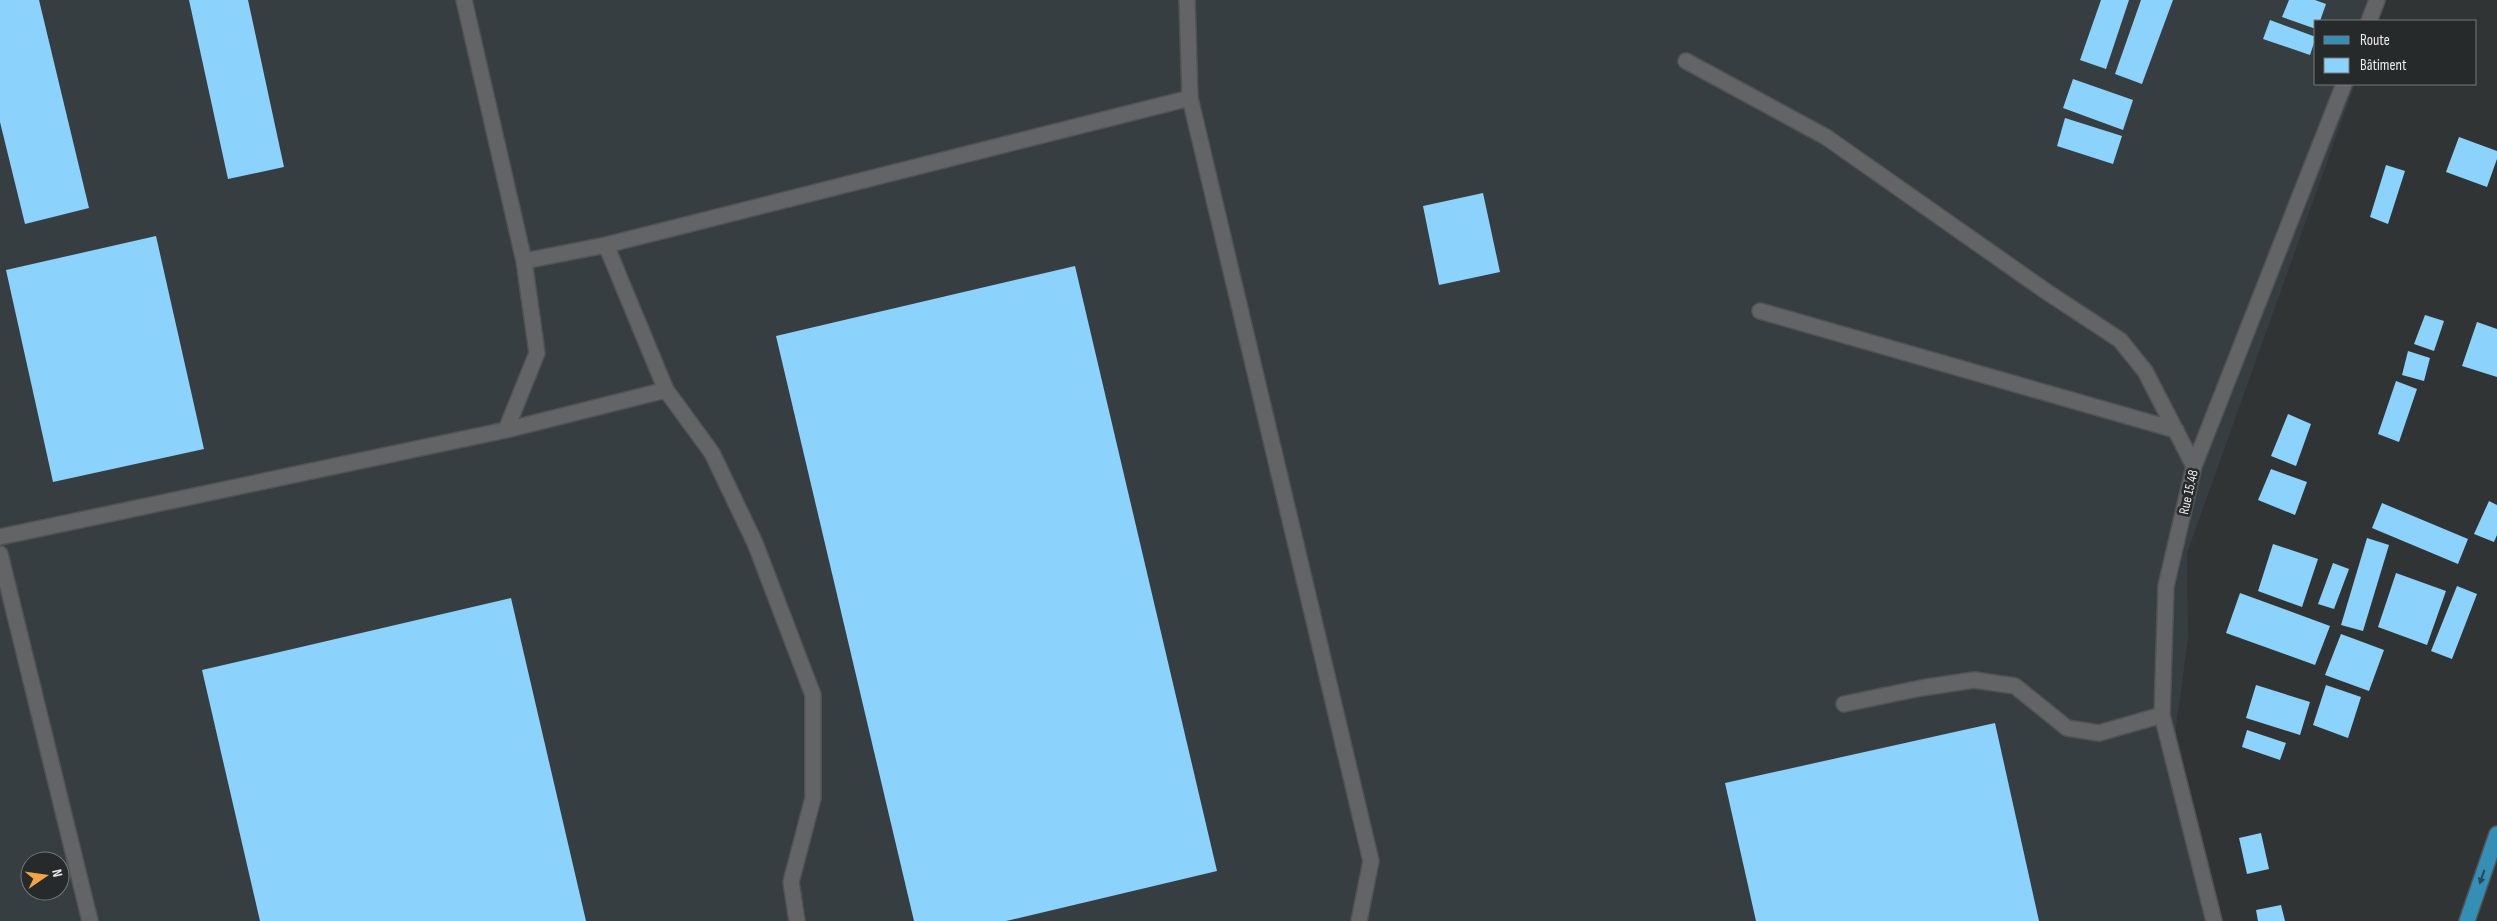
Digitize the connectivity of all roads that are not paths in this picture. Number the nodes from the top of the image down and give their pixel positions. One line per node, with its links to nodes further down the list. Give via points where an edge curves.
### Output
1 (464, 0): 9 (street)
2 (1187, 0): 7 (street)
3 (2377, 0): 4 (street)
4 (2369, 20)
5 (1686, 60): 13 (street, via 1826,137 2120,340 2145,371)
6 (2344, 85): 14 (street, Rue 15.48)
7 (1190, 98): 8 (street); 22 (street, via 1371,861)
8 (606, 245): 9 (street); 11 (street)
9 (524, 262): 12 (street, via 538,353)
10 (1760, 311): 13 (street)
11 (666, 390): 12 (street); 21 (street, via 712,453 755,543 812,695 813,798 791,882)
12 (506, 430): 15 (street)
13 (2176, 430): 14 (street)
14 (2194, 466): 18 (street, Rue 15.48, via 2166,586)
15 (0, 537)
16 (0, 554): 20 (street)
17 (1844, 704): 18 (street, via 1974,680 2015,686 2067,728 2099,733)
18 (2162, 715): 23 (street, Rue 15.48)
19 (2497, 834): 24 (main road, one-way to 24)
20 (90, 921)
21 (797, 921)
22 (1359, 921)
23 (2214, 921)
24 (2467, 921)

